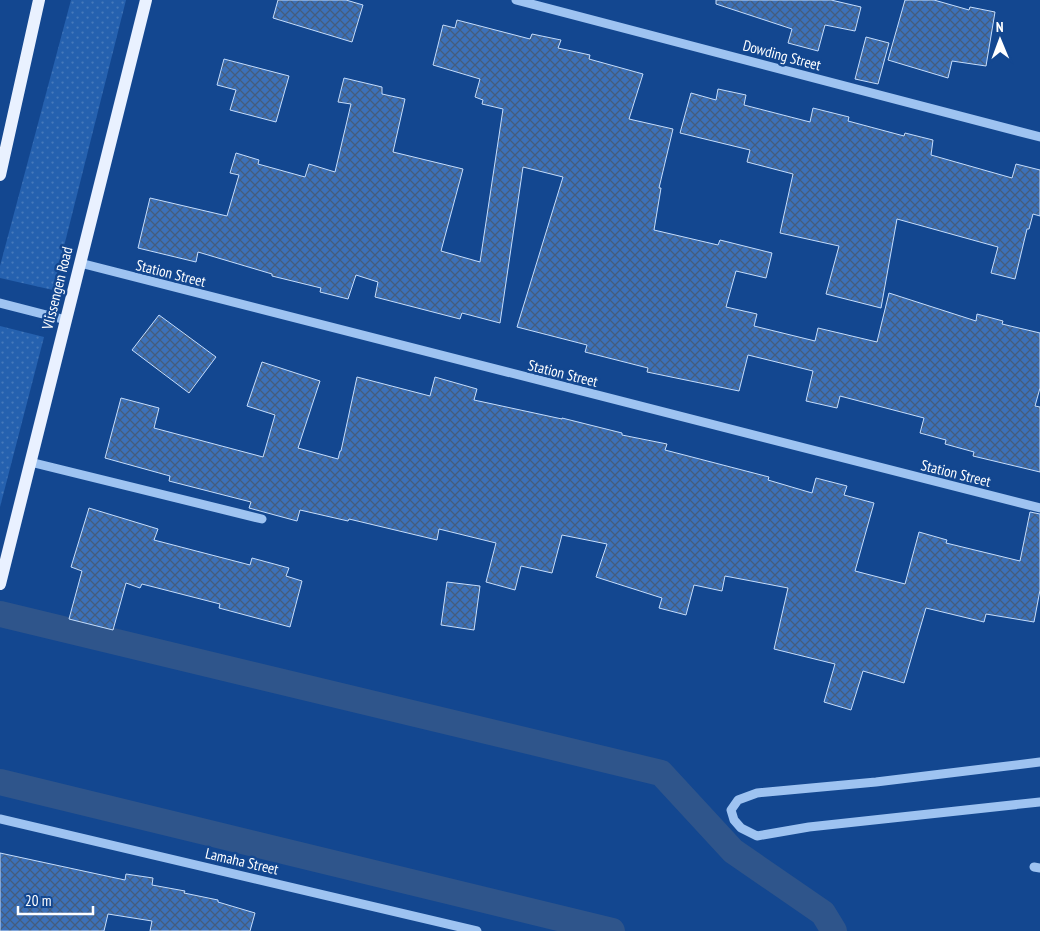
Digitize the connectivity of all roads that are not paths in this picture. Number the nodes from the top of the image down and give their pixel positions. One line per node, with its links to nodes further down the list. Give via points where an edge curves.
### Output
1 (39, 0): 5 (main road)
2 (146, 0): 6 (main road, Vlissengen Road)
3 (516, 0): 4 (street, Dowding Street)
4 (1040, 137)
5 (0, 175)
6 (80, 264): 8 (main road, Vlissengen Road); 10 (street, Station Street)
7 (0, 303): 8 (street)
8 (66, 320): 9 (main road, Vlissengen Road)
9 (30, 462): 11 (street); 12 (main road, Vlissengen Road)
10 (1040, 508)
11 (262, 519)
12 (0, 584)
13 (1040, 762): 14 (street, via 757,793 738,800 731,810 741,828 757,836 809,827)
14 (1040, 802)
15 (0, 819): 16 (street, Lamaha Street)
16 (477, 931)

